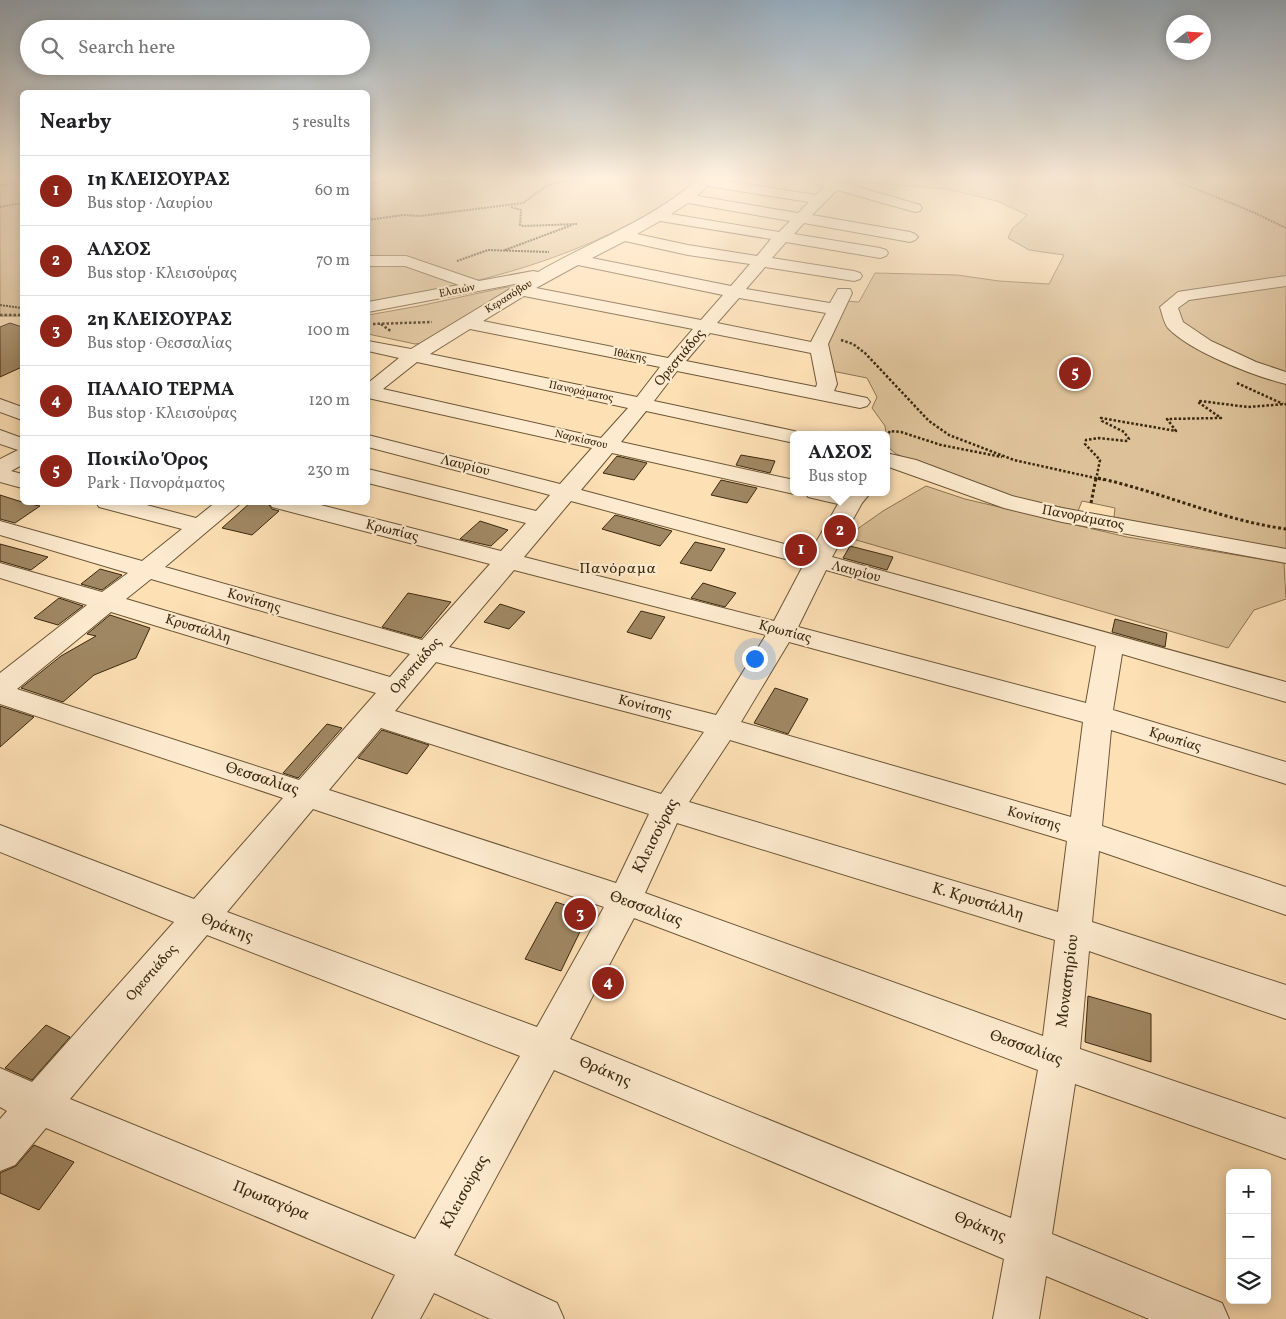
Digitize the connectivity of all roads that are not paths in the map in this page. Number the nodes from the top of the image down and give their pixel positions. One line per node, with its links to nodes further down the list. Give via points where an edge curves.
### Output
1 (615, 241): 8 (street, Κερασόβου)
2 (648, 241): 9 (street)
3 (779, 241): 9 (street, Ορεστιάδος)
4 (798, 241): 6 (street)
5 (904, 241): 6 (street)
6 (880, 253): 11 (street)
7 (370, 261): 13 (street, via 406,261)
8 (572, 261): 10 (street, Κερασόβου); 15 (street)
9 (761, 262): 11 (street); 15 (street, Ορεστιάδος)
10 (547, 274): 13 (street, Ελαιών); 14 (street, Κερασόβου)
11 (854, 276): 17 (street)
12 (1286, 282): 24 (street, via 1184,296 1169,307 1175,325 1204,344 1249,366)
13 (478, 287): 16 (street, Ελαιών)
14 (521, 290): 18 (street, Κερασόβου); 19 (street)
15 (735, 292): 17 (street); 19 (street, Ορεστιάδος)
16 (370, 307)
17 (835, 309): 20 (street)
18 (469, 322): 22 (street, Κερασόβου); 23 (street, Ιθάκης)
19 (704, 328): 20 (street); 23 (street, Ορεστιάδος)
20 (821, 344): 27 (street, via 827,384)
21 (370, 346): 22 (street, Πανοράματος)
22 (414, 356): 25 (street, Κερασόβου); 29 (street, Πανοράματος)
23 (673, 364): 27 (street, Ιθάκης); 29 (street, Ορεστιάδος)
24 (1286, 378)
25 (370, 390)
26 (370, 392): 36 (street, Ναρκίσσου)
27 (822, 394): 28 (street, Ιθάκης)
28 (860, 402)
29 (641, 405): 33 (street, Πανοράματος); 36 (street, Ορεστιάδος)
30 (0, 406): 31 (street)
31 (20, 413)
32 (0, 436): 35 (street)
33 (790, 437)
34 (370, 442): 44 (street, Λαυρίου)
35 (20, 443)
36 (606, 446): 43 (street, Ναρκίσσου); 44 (street, Ορεστιάδος)
37 (890, 455): 52 (street, Πανοράματος, via 1004,500 1062,515)
38 (20, 457): 39 (street)
39 (0, 468)
40 (0, 475): 42 (street)
41 (370, 477): 49 (street)
42 (20, 480)
43 (790, 486)
44 (566, 492): 49 (street, Ορεστιάδος); 54 (street, Λαυρίου)
45 (856, 496): 54 (street, Κλεισούρας)
46 (117, 505): 50 (street)
47 (227, 505): 50 (street)
48 (292, 505): 53 (street, Κρωπίας)
49 (542, 520): 53 (street, Ορεστιάδος)
50 (201, 527): 56 (street)
51 (0, 528): 56 (street, Κονίτσης)
52 (1286, 556)
53 (507, 560): 58 (street, Κρωπίας); 60 (street, Ορεστιάδος)
54 (818, 561): 58 (street, Κλεισούρας); 59 (street, Λαυρίου)
55 (0, 570): 57 (street, Κρυστάλλη)
56 (147, 570): 57 (street); 60 (street, Κονίτσης)
57 (108, 601): 61 (street); 62 (street, Κρυστάλλη)
58 (782, 631): 66 (street, Κρωπίας); 67 (street, Κλεισούρας)
59 (1110, 641): 63 (street, Λαυρίου); 66 (street, Μοναστηρίου)
60 (429, 651): 62 (street, Ορεστιάδος); 67 (street, Κονίτσης)
61 (0, 688)
62 (396, 690): 65 (street, Ορεστιάδος)
63 (1286, 692)
64 (0, 694): 69 (street, Θεσσαλίας)
65 (374, 715): 69 (street, Ορεστιάδος); 70 (street)
66 (1098, 716): 68 (street, Κρωπίας); 71 (street, Μοναστηρίου)
67 (723, 727): 70 (street, Κλεισούρας); 71 (street, Κονίτσης)
68 (1286, 773)
69 (306, 794): 73 (street, Θεσσαλίας); 75 (street, Ορεστιάδος)
70 (668, 808): 73 (street, Κλεισούρας); 76 (street, Κ. Κρυστάλλη)
71 (1086, 834): 74 (street, Κονίτσης); 76 (street, Μοναστηρίου)
72 (0, 838): 75 (street, Θράκης)
73 (624, 900): 78 (street, Κλεισούρας, via 613,926); 79 (street, Θεσσαλίας)
74 (1286, 901)
75 (200, 917): 78 (street, Θράκης); 81 (street, Ορεστιάδος)
76 (1074, 931): 77 (street, Κ. Κρυστάλλη); 79 (street, Μοναστηρίου)
77 (1286, 1002)
78 (544, 1047): 84 (street, Θράκης); 85 (street, Κλεισούρας)
79 (1059, 1060): 82 (street, Θεσσαλίας); 84 (street, Μοναστηρίου)
80 (0, 1087): 81 (street, Πρωταγόρα)
81 (38, 1105): 83 (street, Ορεστιάδος); 85 (street, Πρωταγόρα)
82 (1286, 1139)
83 (0, 1150)
84 (1028, 1247): 88 (street, Μοναστηρίου); 89 (street, Θράκης)
85 (425, 1265): 86 (street, Κλεισούρας); 87 (street, Πρωταγόρα)
86 (394, 1319)
87 (541, 1319)
88 (1016, 1319)
89 (1206, 1319)

